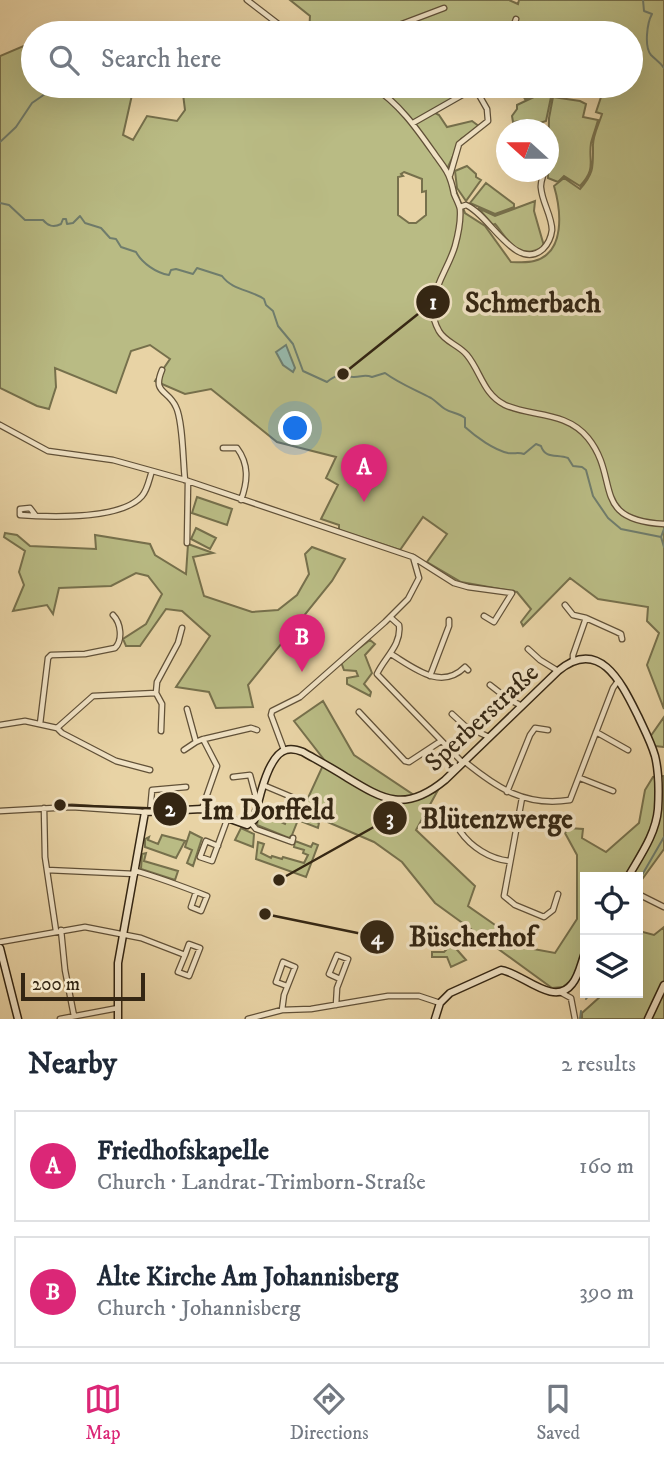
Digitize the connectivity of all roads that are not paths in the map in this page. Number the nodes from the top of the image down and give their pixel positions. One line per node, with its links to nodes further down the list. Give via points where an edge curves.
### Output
1 (247, 0): 3 (street)
2 (444, 8): 4 (street)
3 (274, 21)
4 (410, 21)
5 (389, 98): 8 (street)
6 (457, 98): 8 (street)
7 (482, 98): 9 (street, via 488,121 459,144)
8 (413, 123): 9 (street)
9 (450, 176): 11 (street)
10 (542, 182): 11 (street, via 552,229 549,243 539,253 515,251 480,213 466,205)
11 (460, 207): 19 (street, via 455,247 434,292 434,320 443,337 467,355 487,391 500,402 546,414 585,434 600,461 611,498 625,516)
12 (162, 370): 16 (street, via 158,387 178,410)
13 (0, 425): 15 (street, via 48,451)
14 (223, 448): 17 (street, via 237,448 244,457)
15 (152, 471): 16 (street); 18 (street, via 144,493 132,504 75,516)
16 (187, 481): 17 (street); 20 (street)
17 (242, 500): 21 (street)
18 (36, 516)
19 (664, 524)
20 (187, 543)
21 (413, 557): 24 (street, via 454,583 512,593 494,622); 25 (street, via 419,578 408,599)
22 (565, 605): 26 (street, via 573,615)
23 (113, 615): 43 (street, via 120,638 115,648 48,658)
24 (484, 616)
25 (390, 617): 31 (street, via 400,629); 55 (street, via 300,697 272,711)
26 (586, 618): 29 (street, via 617,632); 32 (street)
27 (449, 620): 35 (street)
28 (183, 628): 38 (street, via 158,677)
29 (622, 639)
30 (528, 649): 34 (street)
31 (391, 654): 35 (street); 52 (street, via 377,672)
32 (573, 661): 34 (street, Sperberstraße); 36 (street, Sperberstraße, via 590,659 608,667)
33 (468, 670): 35 (street, via 465,667 444,678)
34 (558, 671): 39 (street, Sperberstraße)
35 (430, 676)
36 (619, 680): 49 (street); 80 (street, via 648,737 658,779 655,826)
37 (490, 685): 39 (street)
38 (156, 693): 45 (street, via 93,696); 48 (street, via 162,704)
39 (522, 706): 50 (street, Sperberstraße)
40 (187, 709): 53 (street)
41 (359, 712): 52 (street, via 405,761)
42 (452, 714): 50 (street)
43 (40, 724): 44 (street, via 18,721); 45 (street)
44 (0, 725)
45 (58, 728): 58 (street, via 116,761)
46 (257, 730): 51 (street)
47 (548, 730): 63 (street, via 535,728 530,735)
48 (161, 731)
49 (596, 732): 56 (street); 60 (street)
50 (489, 737): 57 (street, Sperberstraße)
51 (203, 738): 53 (street); 69 (street, via 217,766)
52 (441, 741): 57 (street)
53 (196, 742): 54 (street)
54 (184, 750)
55 (284, 750): 57 (street, Sperberstraße, via 303,752 391,800 425,794); 61 (street)
56 (628, 750)
57 (463, 762): 63 (street)
58 (150, 770)
59 (233, 778): 67 (street, via 250,775)
60 (580, 778): 64 (street); 66 (street, via 570,800)
61 (263, 784): 65 (street); 67 (street)
62 (186, 787): 71 (street, via 152,790)
63 (508, 792): 66 (street)
64 (613, 792)
65 (294, 797)
66 (522, 797): 77 (street)
67 (257, 801): 73 (street)
68 (44, 808): 70 (street); 71 (street); 78 (street)
69 (202, 809): 71 (street); 72 (street)
70 (0, 811)
71 (147, 812): 79 (street)
72 (228, 820): 73 (street); 76 (street)
73 (251, 823): 75 (street, via 292,842)
74 (460, 831): 77 (street, via 489,856)
75 (293, 838)
76 (218, 846): 76 (street, via 206,841 200,857 212,861)
77 (509, 861): 82 (street, via 504,896 515,905 544,917 553,910)
78 (47, 870): 79 (street); 85 (street)
79 (135, 872): 81 (street); 86 (street)
80 (631, 872)
81 (196, 892): 81 (street, via 207,896 201,911 191,906)
82 (558, 894)
83 (643, 896): 84 (street)
84 (664, 907)
85 (59, 930): 86 (street, via 85,927); 87 (street); 99 (street)
86 (122, 933): 89 (street); 97 (street)
87 (0, 942)
88 (0, 948): 100 (street)
89 (185, 955): 89 (street, via 178,972 189,976 200,948 189,944)
90 (580, 965): 94 (street, via 572,984)
91 (340, 979): 91 (street, via 348,959 337,955 329,974); 96 (street)
92 (664, 985): 106 (street)
93 (287, 986): 93 (street, via 295,967 283,962 276,982); 98 (street)
94 (560, 992): 95 (street, via 501,971 450,993); 105 (street, via 571,998)
95 (440, 1003): 96 (street, via 402,995); 104 (street)
96 (336, 1005): 98 (street)
97 (117, 1008): 99 (street); 102 (street)
98 (282, 1010): 103 (street)
99 (74, 1016): 101 (street)
100 (18, 1019)
101 (60, 1019)
102 (118, 1019)
103 (248, 1019)
104 (435, 1019)
105 (575, 1019)
106 (648, 1019)

